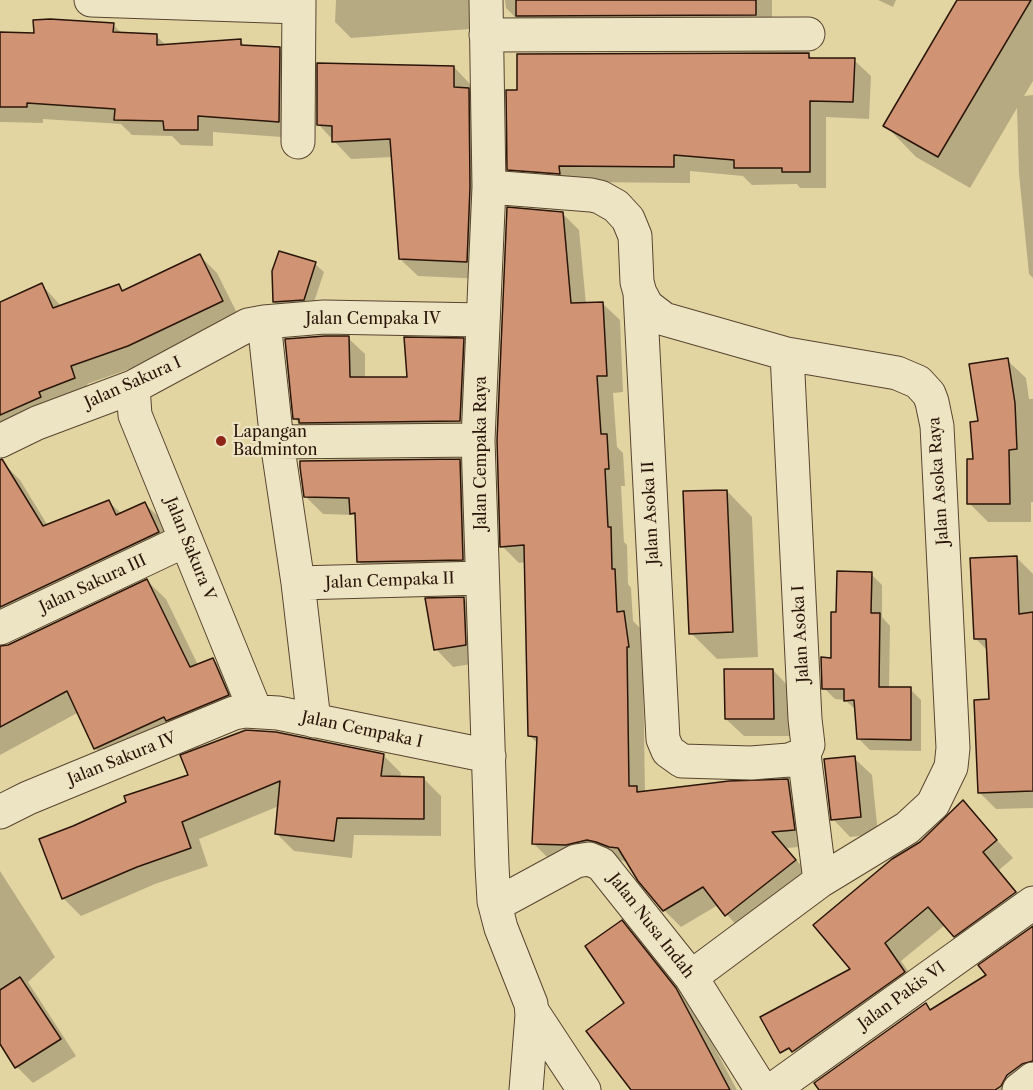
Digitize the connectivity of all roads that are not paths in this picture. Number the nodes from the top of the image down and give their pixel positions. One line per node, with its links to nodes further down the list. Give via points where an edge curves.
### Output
1 (91, 0): 3 (street)
2 (486, 0): 5 (street, Jalan Cempaka Raya)
3 (299, 3): 6 (street)
4 (808, 34): 5 (street)
5 (486, 35): 7 (street, Jalan Cempaka Raya)
6 (298, 142)
7 (489, 187): 8 (street, via 591,195 616,206 628,219 635,236); 9 (street, Jalan Cempaka Raya)
8 (640, 293): 11 (street, Jalan Asoka Raya, via 647,306 664,319); 22 (street, Jalan Asoka II, via 663,734 668,751 682,761 751,763 789,760)
9 (483, 320): 10 (street, Jalan Cempaka IV, via 324,317); 13 (street, Jalan Cempaka Raya)
10 (264, 322): 12 (street, Jalan Sakura I, via 224,336); 15 (street)
11 (787, 354): 22 (street, Jalan Asoka I, via 808,739); 25 (street, Jalan Asoka Raya, via 886,370 918,382 929,394 937,426 951,767 933,804 907,828)
12 (133, 387): 14 (street, Jalan Sakura I); 16 (street, Jalan Sakura V, via 135,415)
13 (478, 440): 15 (street); 17 (street, Jalan Cempaka Raya)
14 (0, 441)
15 (277, 442): 18 (street)
16 (186, 540): 19 (street, Jalan Sakura III); 20 (street, Jalan Sakura V)
17 (482, 578): 18 (street, Jalan Cempaka II); 23 (street, Jalan Cempaka Raya)
18 (298, 583): 21 (street)
19 (0, 628)
20 (244, 711): 21 (street, Jalan Cempaka I); 24 (street, Jalan Sakura IV)
21 (314, 721): 23 (street, Jalan Cempaka I)
22 (804, 754): 25 (street, Jalan Asoka I)
23 (489, 756): 27 (street, Jalan Cempaka Raya)
24 (5, 809)
25 (820, 881): 28 (street, Jalan Asoka Raya)
26 (1033, 903): 34 (street, Jalan Pakis VI)
27 (495, 905): 28 (street, Jalan Nusa Indah, via 576,861 593,860 607,870); 29 (street, Jalan Cempaka Raya)
28 (691, 977): 33 (street, Jalan Nusa Indah)
29 (532, 1011): 31 (street); 32 (street)
30 (1033, 1079): 35 (street)
31 (526, 1090)
32 (584, 1090)
33 (762, 1090)
34 (772, 1090)
35 (1019, 1090)

